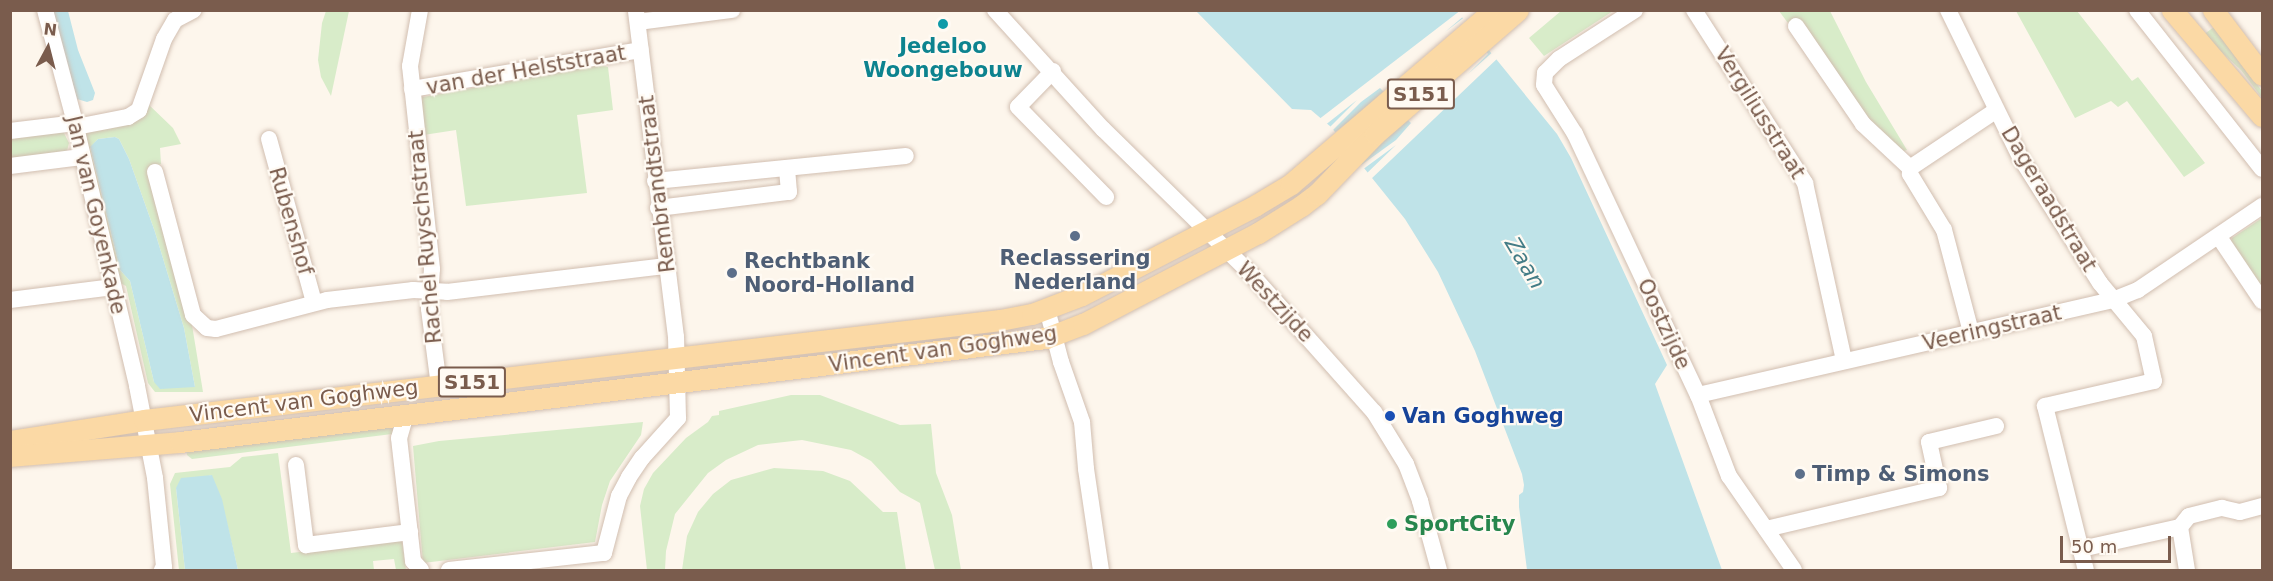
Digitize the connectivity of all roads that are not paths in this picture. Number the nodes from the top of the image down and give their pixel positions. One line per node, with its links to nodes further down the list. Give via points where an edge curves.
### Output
1 (45, 10): 21 (street, Jan van Goyenkade)
2 (194, 10): 21 (street, via 175,20 164,39 138,110 128,117)
3 (420, 10): 18 (street, Rachel Ruyschstraat, via 410,66)
4 (732, 10): 13 (street)
5 (995, 10): 16 (street, Westzijde)
6 (1635, 10): 53 (street, Oostzijde, via 1559,59 1545,74 1544,85 1575,134)
7 (1948, 10): 19 (street, Dageraadstraat)
8 (2137, 10): 29 (street)
9 (2172, 10): 20 (main road)
10 (2213, 10): 17 (main road)
11 (1509, 12): 30 (main road, S151, via 1375,134)
12 (1702, 13): 50 (street, Vergiliusstraat, via 1805,183)
13 (637, 16): 15 (street, Rembrandtstraat)
14 (1796, 26): 28 (street, via 1863,124)
15 (641, 50): 18 (street, van der Helststraat); 32 (street, Rembrandtstraat)
16 (1053, 71): 33 (street, via 1018,107); 36 (street, Westzijde, via 1103,129)
17 (2262, 75)
18 (412, 89): 41 (street, Rachel Ruyschstraat, via 432,269)
19 (1995, 111): 28 (street); 43 (street, Dageraadstraat, via 2020,157)
20 (2262, 116)
21 (76, 125): 22 (street); 25 (street, Jan van Goyenkade)
22 (10, 131)
23 (269, 140): 45 (street, Rubenshof)
24 (906, 156): 27 (street)
25 (81, 157): 26 (street); 40 (street, Jan van Goyenkade)
26 (10, 166)
27 (787, 168): 32 (street); 35 (street, via 789,192)
28 (1910, 168): 47 (street, via 1944,230)
29 (2262, 169)
30 (1326, 170): 36 (main road, S151); 38 (main road, S151, via 1301,206)
31 (155, 172): 45 (street, via 193,315 200,324 216,329)
32 (656, 181): 35 (street, Rembrandtstraat)
33 (1106, 197)
34 (2262, 206): 37 (street, Veeringstraat)
35 (658, 208): 39 (street, Rembrandtstraat)
36 (1206, 231): 38 (street, Westzijde); 46 (main road, Vincent van Goghweg / S151)
37 (2219, 237): 43 (street, Veeringstraat, via 2138,290); 44 (street)
38 (1225, 250): 48 (main road, Vincent van Goghweg / S151, via 1073,329); 70 (street, Westzijde, via 1250,273 1381,422 1406,464)
39 (666, 266): 41 (street, via 447,292); 49 (street, Rembrandtstraat)
40 (113, 287): 42 (street); 55 (street, Jan van Goyenkade)
41 (430, 289): 45 (street); 52 (street, Rachel Ruyschstraat)
42 (10, 300)
43 (2113, 300): 47 (street, Veeringstraat); 65 (street, Dageraadstraat, via 2144,336 2154,381 2045,406)
44 (2262, 301)
45 (314, 302)
46 (1047, 309): 48 (street); 49 (main road, Vincent van Goghweg / S151, via 1000,320)
47 (1971, 332): 50 (street, Veeringstraat)
48 (1053, 335): 51 (main road, Vincent van Goghweg / S151); 69 (street, via 1082,422)
49 (678, 357): 51 (street); 52 (main road, Vincent van Goghweg / S151)
50 (1844, 361): 53 (street, Veeringstraat)
51 (678, 383): 54 (main road, Vincent van Goghweg / S151); 68 (street, via 678,418 629,477 619,496 604,553)
52 (439, 386): 55 (main road, Vincent van Goghweg / S151)
53 (1698, 395): 63 (street, Oostzijde, via 1729,476)
54 (406, 414): 58 (main road, Vincent van Goghweg / S151); 64 (street, Vincent van Goghweg, via 399,438)
55 (144, 420): 57 (main road, Vincent van Goghweg / S151); 58 (street)
56 (1996, 426): 63 (street, via 1929,442 1939,489)
57 (10, 441)
58 (149, 445): 59 (main road, Vincent van Goghweg / S151); 66 (street)
59 (10, 456)
60 (296, 465): 64 (street, via 306,544)
61 (2262, 506): 62 (street, via 2240,512 2222,508 2189,516)
62 (2180, 527): 65 (street); 73 (street)
63 (1766, 529): 71 (street, Oostzijde)
64 (410, 532): 67 (street, Vincent van Goghweg, via 413,561)
65 (2081, 549): 72 (street)
66 (162, 570)
67 (421, 570)
68 (448, 570)
69 (1101, 570)
70 (1439, 570)
71 (1794, 570)
72 (2086, 570)
73 (2187, 570)

